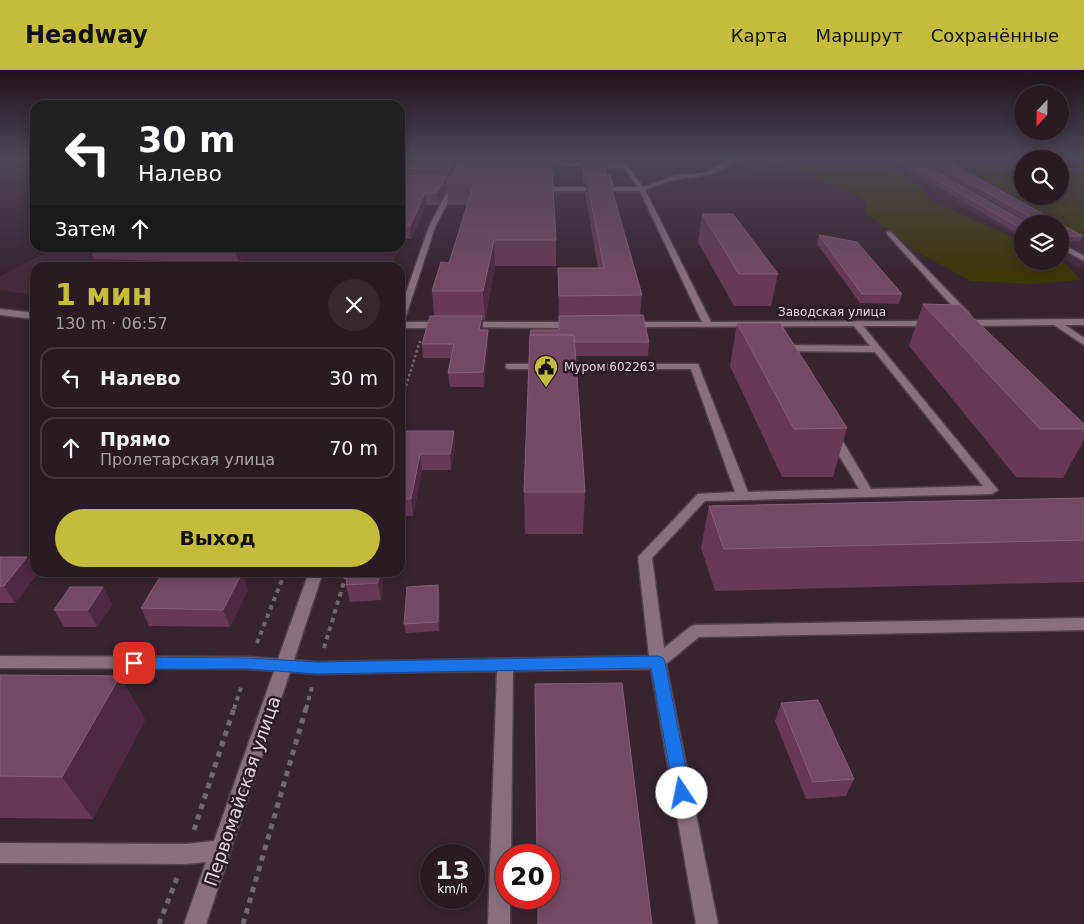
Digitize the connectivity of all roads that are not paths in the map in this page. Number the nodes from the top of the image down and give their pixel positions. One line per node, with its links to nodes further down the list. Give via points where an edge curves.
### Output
1 (447, 197): 6 (street, via 432,227)
2 (646, 197): 21 (street)
3 (889, 233): 12 (street, via 910,251 943,293)
4 (1069, 250): 5 (street)
5 (1084, 259)
6 (405, 309)
7 (0, 312): 8 (street)
8 (30, 315)
9 (1084, 322): 13 (street)
10 (945, 323): 16 (street, Заводская улица)
11 (954, 323): 12 (street)
12 (974, 323): 13 (street)
13 (1057, 323): 22 (street)
14 (405, 324): 17 (street)
15 (770, 324): 16 (street, Заводская улица); 21 (street, Заводская улица); 23 (street, via 786,352)
16 (857, 324): 23 (street)
17 (450, 325)
18 (460, 325): 19 (street)
19 (589, 325)
20 (619, 325): 21 (street, Заводская улица)
21 (708, 325)
22 (1084, 342)
23 (876, 349): 26 (street, via 992,490)
24 (509, 366): 27 (street, via 696,366)
25 (828, 425): 26 (street)
26 (867, 493): 27 (street)
27 (743, 496): 31 (street, via 702,497 645,557)
28 (314, 577): 33 (street, Первомайская улица)
29 (1084, 624): 31 (street, via 695,631)
30 (0, 662): 33 (street)
31 (658, 662): 32 (street); 38 (street)
32 (505, 664): 33 (street); 37 (street)
33 (285, 666): 34 (street, Первомайская улица)
34 (221, 850): 35 (street, via 186,854); 36 (street, Первомайская улица)
35 (0, 853)
36 (196, 924)
37 (499, 924)
38 (707, 924)

